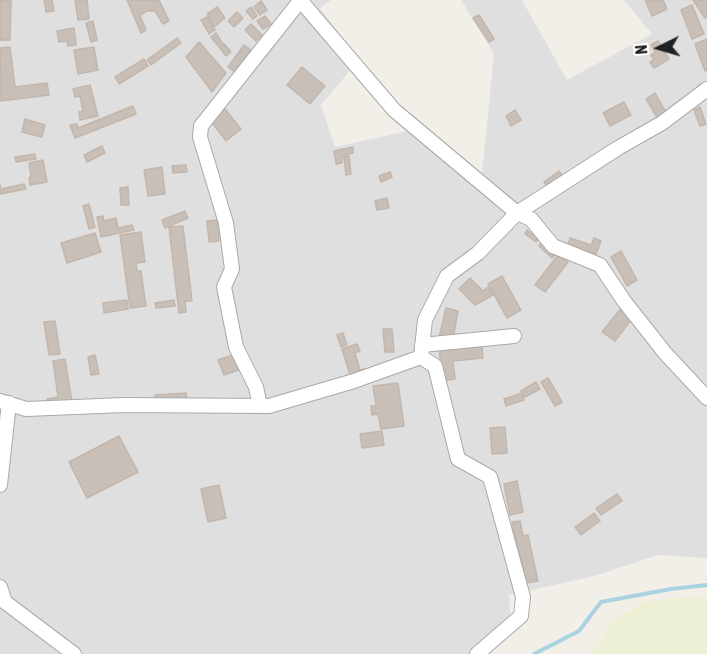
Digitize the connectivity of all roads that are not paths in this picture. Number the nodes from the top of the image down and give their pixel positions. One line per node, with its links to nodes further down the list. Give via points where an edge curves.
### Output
1 (300, 0): 3 (street, via 394,110); 8 (street, via 201,126 200,137 226,223 232,269 224,287 236,347 256,387)
2 (707, 89): 3 (street, via 662,123)
3 (517, 213): 5 (street, via 478,253 447,276 425,320); 6 (street, via 531,219 553,246 600,265 665,353)
4 (514, 336): 5 (street)
5 (422, 351): 8 (street, via 354,381); 12 (street, via 435,366 459,459 490,477 523,597 521,616)
6 (707, 398)
7 (4, 402): 8 (street, via 27,409); 9 (street)
8 (260, 406)
9 (0, 485)
10 (0, 587): 11 (street, via 5,602)
11 (74, 654)
12 (477, 654)

